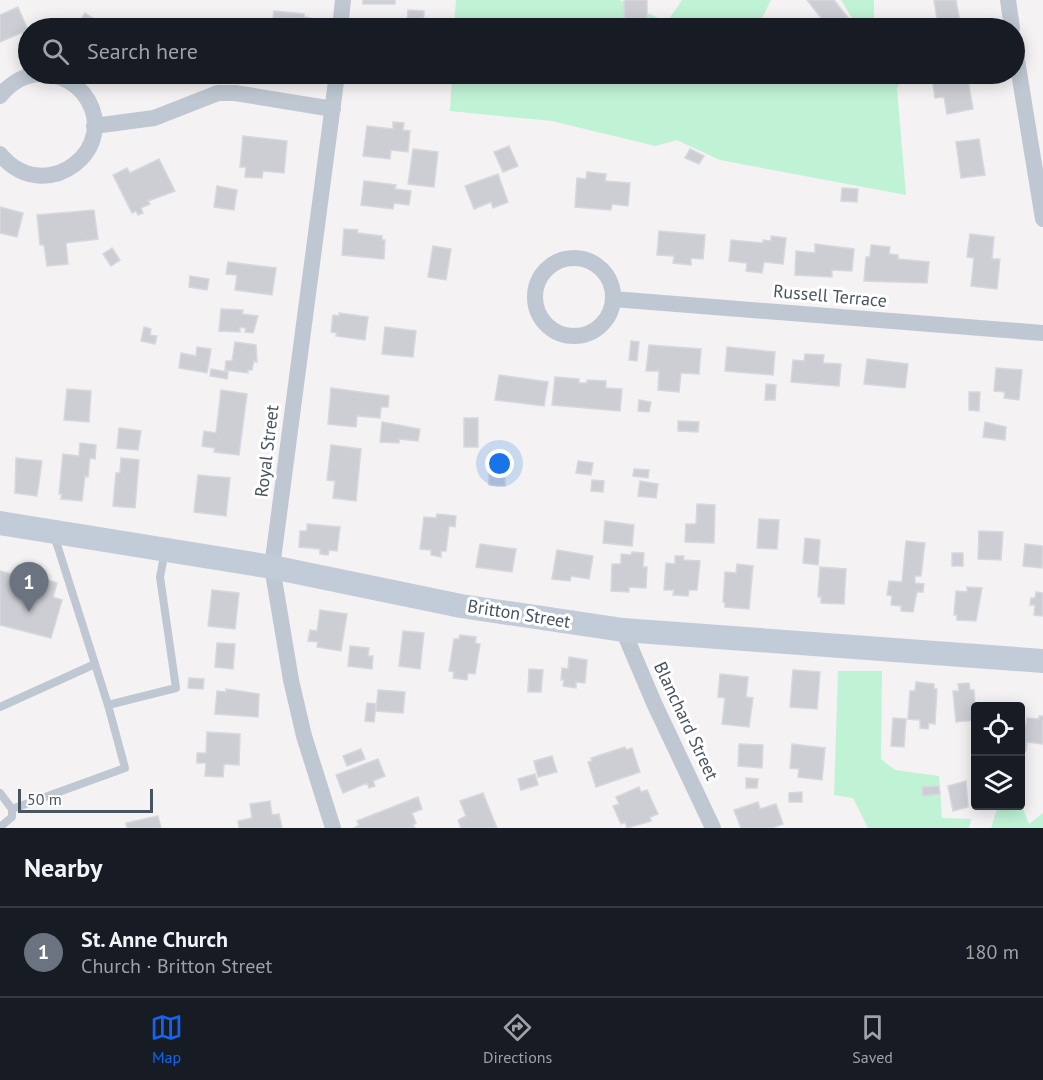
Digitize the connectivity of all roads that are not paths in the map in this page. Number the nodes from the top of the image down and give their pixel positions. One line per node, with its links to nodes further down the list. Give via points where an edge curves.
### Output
1 (343, 0): 3 (street)
2 (1008, 0): 4 (street)
3 (341, 18)
4 (1011, 18)
5 (18, 81): 9 (street)
6 (73, 84): 11 (street, via 86,97)
7 (336, 84): 10 (street, Royal Street)
8 (1021, 84): 13 (street)
9 (0, 96)
10 (333, 109): 11 (street, via 218,93 154,118); 19 (street, Royal Street)
11 (94, 126): 12 (street, via 85,154 62,173 32,175 13,167)
12 (0, 154)
13 (1043, 219)
14 (613, 299): 14 (street, via 604,323 582,336 569,336 546,325 535,302 535,289 544,272 572,258 597,266 612,286); 15 (street, Russell Terrace)
15 (1043, 333)
16 (0, 523): 17 (street, Britton Street)
17 (52, 532): 18 (street, Britton Street); 22 (lane)
18 (165, 551): 19 (street, Britton Street); 23 (lane, via 160,577 176,688)
19 (272, 567): 20 (street, Britton Street, via 461,606); 28 (street, Royal Street, via 291,681)
20 (623, 630): 21 (street, Britton Street); 29 (street, Blanchard Street)
21 (1043, 661)
22 (95, 664): 23 (lane); 24 (lane)
23 (108, 705): 26 (lane, via 125,768)
24 (0, 707)
25 (0, 793): 26 (lane)
26 (12, 809): 27 (lane, via 12,817)
27 (0, 827)
28 (333, 828)
29 (713, 828)

